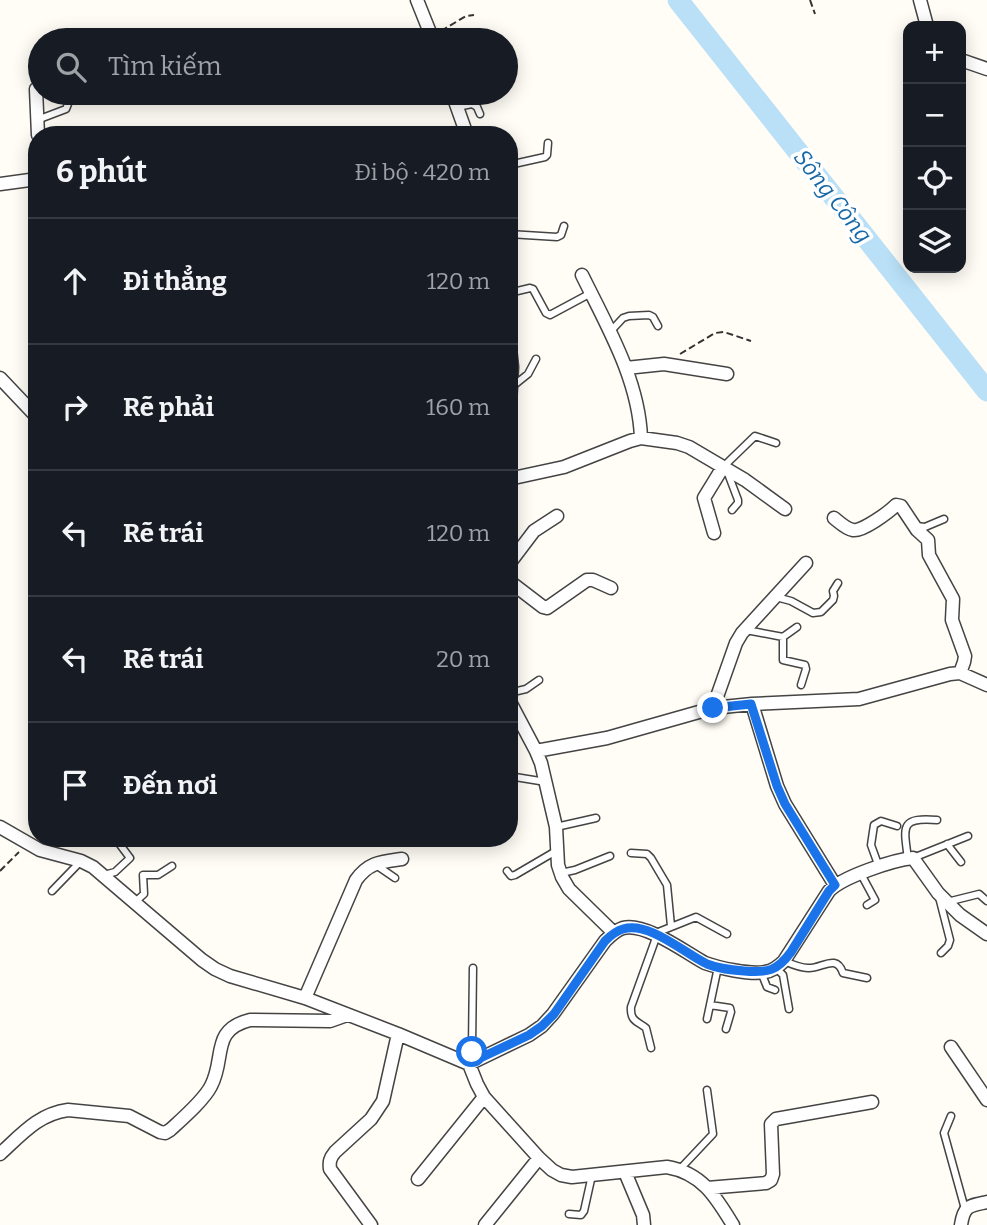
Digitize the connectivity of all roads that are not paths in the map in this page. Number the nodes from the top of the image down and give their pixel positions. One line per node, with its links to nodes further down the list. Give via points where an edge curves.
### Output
1 (417, 0): 4 (street)
2 (920, 0): 3 (street)
3 (926, 21)
4 (428, 28)
5 (966, 62): 6 (street)
6 (987, 69)
7 (37, 105): 13 (street)
8 (67, 105): 13 (lane)
9 (467, 105): 11 (lane)
10 (474, 105): 12 (lane)
11 (457, 107): 15 (street)
12 (480, 114)
13 (37, 120): 14 (street)
14 (37, 126)
15 (464, 126)
16 (548, 144): 17 (lane, via 545,158)
17 (518, 163)
18 (28, 180): 19 (street)
19 (0, 184)
20 (564, 226): 21 (lane, via 557,237)
21 (518, 235)
22 (583, 275): 24 (street)
23 (518, 291): 24 (lane, via 533,289 550,315)
24 (591, 293): 26 (street)
25 (658, 326): 26 (lane, via 649,314 629,316)
26 (609, 333): 28 (street)
27 (536, 359): 31 (lane)
28 (626, 368): 29 (street, via 664,364); 33 (street)
29 (727, 374)
30 (0, 378): 32 (street)
31 (518, 380)
32 (28, 408)
33 (641, 438): 35 (street, via 689,447); 36 (street, via 564,467)
34 (776, 443): 35 (lane, via 755,436)
35 (725, 468): 37 (street); 38 (lane, via 738,500); 43 (street, via 705,498)
36 (518, 477)
37 (785, 509)
38 (732, 510)
39 (557, 516): 44 (street, via 534,530)
40 (834, 518): 42 (street, via 858,530 896,505)
41 (944, 519): 42 (lane, via 925,527)
42 (915, 525): 53 (street, via 928,540 929,555 953,599 952,620 965,656)
43 (714, 533)
44 (518, 552)
45 (806, 564): 49 (street)
46 (838, 583): 49 (lane, via 833,600 821,612)
47 (518, 588): 48 (street, via 547,608 587,580)
48 (611, 588)
49 (775, 597): 51 (street)
50 (797, 627): 52 (lane)
51 (745, 629): 52 (lane); 59 (street)
52 (783, 637): 55 (lane, via 783,660 805,665)
53 (960, 673): 56 (street); 58 (street, via 859,699)
54 (539, 680): 57 (lane)
55 (801, 685)
56 (987, 685)
57 (518, 691)
58 (751, 704): 59 (street); 89 (street, via 785,804)
59 (713, 708): 61 (street, via 607,738)
60 (518, 729): 61 (street)
61 (536, 751): 63 (street)
62 (518, 777): 63 (lane)
63 (546, 782): 68 (street)
64 (596, 818): 68 (lane)
65 (937, 820): 77 (lane, via 917,818 908,825 905,832)
66 (897, 826): 83 (lane, via 881,821 874,825 871,845)
67 (0, 827): 70 (street)
68 (556, 827): 74 (street)
69 (968, 836): 71 (lane)
70 (28, 844)
71 (947, 844): 77 (lane); 80 (lane)
72 (34, 847): 79 (street)
73 (122, 847): 87 (lane, via 130,858 115,872)
74 (558, 850): 84 (lane, via 515,875); 85 (street)
75 (631, 853): 95 (lane, via 651,858 667,885)
76 (610, 856): 85 (lane)
77 (911, 858): 83 (street); 91 (street)
78 (402, 859): 81 (street)
79 (81, 861): 87 (street); 90 (lane)
80 (961, 862)
81 (374, 864): 88 (lane); 107 (street, via 356,880)
82 (172, 866): 93 (lane, via 158,875 143,875 144,891)
83 (880, 867): 86 (street)
84 (507, 871)
85 (561, 873): 96 (street, via 569,889)
86 (861, 874): 89 (street); 94 (lane, via 875,900)
87 (104, 875): 93 (street)
88 (395, 878)
89 (835, 885): 101 (street)
90 (52, 891)
91 (943, 898): 92 (lane, via 979,894); 98 (street); 100 (lane, via 950,940)
92 (987, 901)
93 (135, 902): 107 (street, via 215,969)
94 (867, 905)
95 (671, 926): 97 (lane, via 696,916); 99 (lane)
96 (614, 933): 99 (street, via 637,927); 116 (street, via 542,1026)
97 (727, 934)
98 (987, 934)
99 (655, 935): 102 (street); 115 (lane, via 631,1007 632,1018 646,1028)
100 (941, 953)
101 (780, 965): 104 (street); 105 (lane, via 808,968 834,962 843,973); 109 (lane)
102 (718, 967): 104 (street); 108 (lane)
103 (473, 968): 116 (lane)
104 (761, 972): 106 (lane, via 767,987)
105 (867, 978)
106 (775, 990)
107 (305, 999): 110 (street)
108 (710, 1005): 111 (lane); 112 (lane, via 730,1008)
109 (789, 1009)
110 (347, 1015): 113 (street); 122 (street, via 330,1021 239,1023 224,1035 208,1091 164,1133 129,1116 58,1112 39,1119)
111 (707, 1019)
112 (726, 1029)
113 (398, 1034): 116 (street); 132 (street, via 383,1101 329,1164)
114 (951, 1047): 119 (street)
115 (651, 1048)
116 (472, 1062): 118 (street)
117 (707, 1090): 124 (lane, via 713,1134)
118 (484, 1097): 123 (street); 127 (street)
119 (987, 1100)
120 (872, 1102): 128 (street, via 776,1119 771,1124 771,1180)
121 (951, 1116): 130 (lane, via 944,1133)
122 (0, 1154)
123 (539, 1158): 126 (street, via 561,1175); 133 (street)
124 (680, 1169): 125 (street); 128 (street)
125 (625, 1172): 126 (street); 134 (street)
126 (592, 1175): 131 (lane, via 584,1211)
127 (418, 1178)
128 (707, 1188): 135 (street)
129 (987, 1202): 130 (street)
130 (965, 1209): 136 (street)
131 (569, 1214)
132 (371, 1225)
133 (485, 1225)
134 (644, 1225)
135 (733, 1225)
136 (961, 1225)

